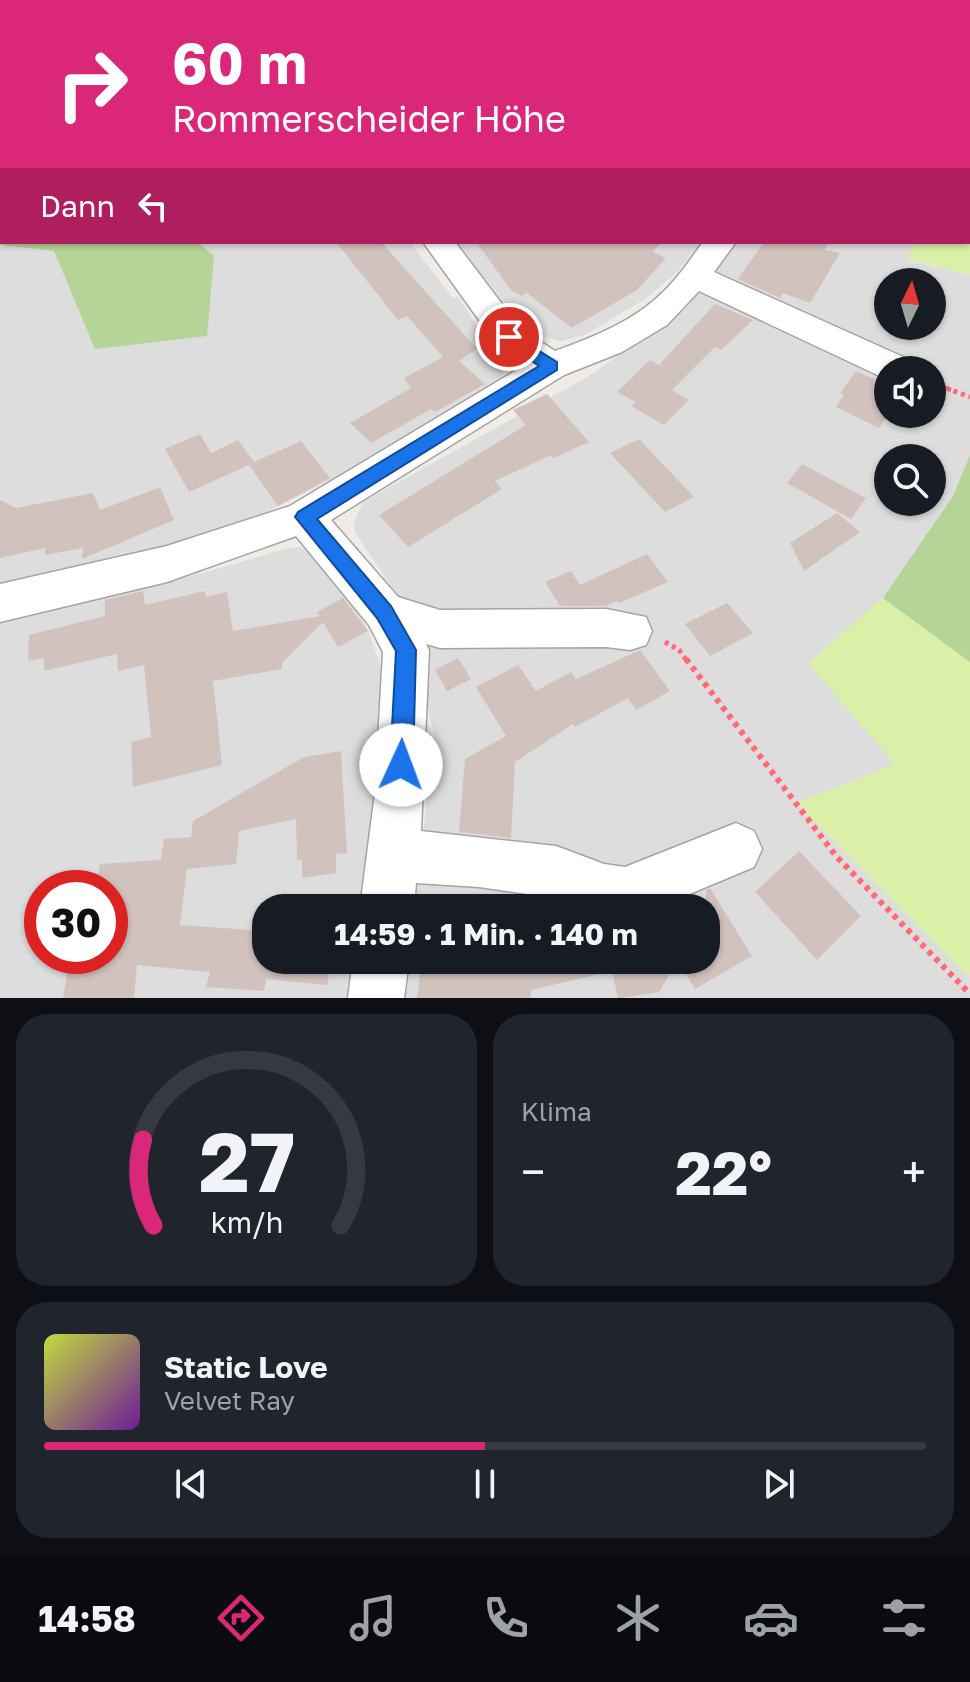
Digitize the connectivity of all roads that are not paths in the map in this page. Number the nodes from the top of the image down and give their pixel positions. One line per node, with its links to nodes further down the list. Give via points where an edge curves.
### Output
1 (440, 244): 5 (street, via 509,337)
2 (718, 244): 3 (street)
3 (694, 276): 4 (street); 5 (street, via 655,317 610,344)
4 (874, 359)
5 (551, 366): 6 (street)
6 (304, 517): 7 (street, via 167,564); 8 (street)
7 (0, 603)
8 (384, 612): 9 (street, via 440,629); 11 (street, via 406,650)
9 (630, 631)
10 (736, 849): 11 (street, via 625,894 556,872)
11 (393, 855): 12 (street)
12 (389, 894)
13 (379, 974): 14 (street)
14 (376, 998)

